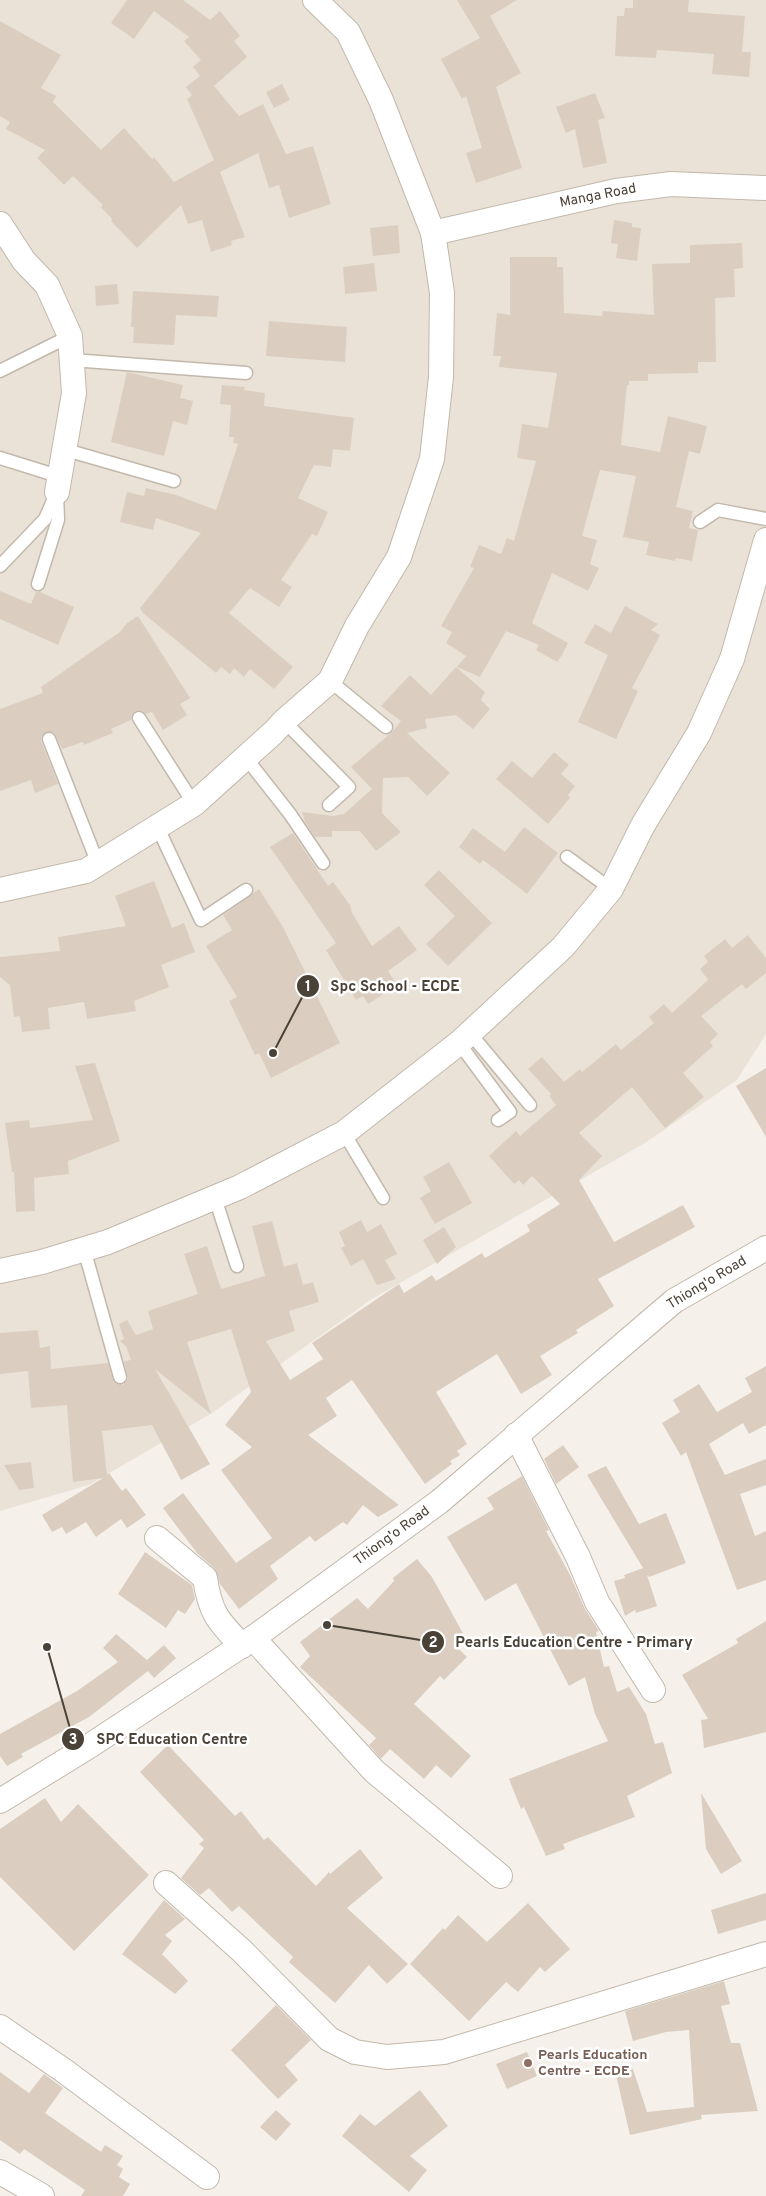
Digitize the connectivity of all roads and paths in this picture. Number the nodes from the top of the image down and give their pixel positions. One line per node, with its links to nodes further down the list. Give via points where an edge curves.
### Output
1 (314, 0): 4 (street, via 348,32 382,100)
2 (766, 188): 4 (street, Manga Road, via 671,184 616,191)
3 (0, 224): 5 (street, via 24,261 47,285)
4 (433, 233): 18 (street, via 442,293 441,377 432,459 399,557)
5 (70, 336): 6 (street); 7 (lane)
6 (72, 360): 8 (lane); 9 (street, via 74,393)
7 (0, 371)
8 (246, 373)
9 (66, 450): 11 (lane); 12 (street)
10 (0, 458): 12 (lane)
11 (174, 481)
12 (59, 484): 16 (lane, via 45,519); 17 (lane, via 58,520)
13 (766, 519): 14 (lane, via 718,510)
14 (700, 522)
15 (766, 540): 30 (street, via 732,659 707,717 643,825)
16 (0, 566)
17 (38, 584)
18 (330, 681): 20 (street); 21 (lane)
19 (139, 718): 24 (lane)
20 (284, 721): 23 (street); 25 (lane, via 349,787)
21 (386, 727)
22 (49, 739): 29 (lane)
23 (246, 758): 24 (street); 28 (lane)
24 (194, 804): 26 (street)
25 (329, 805)
26 (158, 828): 29 (street); 32 (lane, via 201,920)
27 (567, 857): 30 (lane)
28 (323, 863)
29 (98, 864): 31 (street, via 86,871)
30 (611, 889): 33 (street, via 563,947)
31 (0, 890)
32 (246, 890)
33 (464, 1038): 34 (lane); 35 (lane, via 510,1112); 36 (street)
34 (530, 1105)
35 (498, 1120)
36 (344, 1133): 37 (street); 38 (lane)
37 (215, 1198): 40 (street); 41 (lane)
38 (383, 1198)
39 (766, 1248): 44 (street, Thiong'o Road, via 674,1301)
40 (84, 1249): 42 (street); 43 (lane)
41 (237, 1266)
42 (0, 1271)
43 (120, 1377)
44 (516, 1435): 46 (street, Thiong'o Road, via 439,1502); 47 (street, via 578,1557 597,1602)
45 (157, 1538): 46 (street, via 205,1578 209,1603 219,1622)
46 (248, 1642): 48 (street, Thiong'o Road); 49 (street, via 374,1771)
47 (652, 1690)
48 (0, 1801)
49 (500, 1876)
50 (166, 1883): 51 (street, via 242,1951 329,2039 355,2052 387,2057 444,2052)
51 (766, 1954)
52 (0, 2027): 54 (street)
53 (0, 2172): 55 (street)
54 (206, 2177)
55 (42, 2196)

